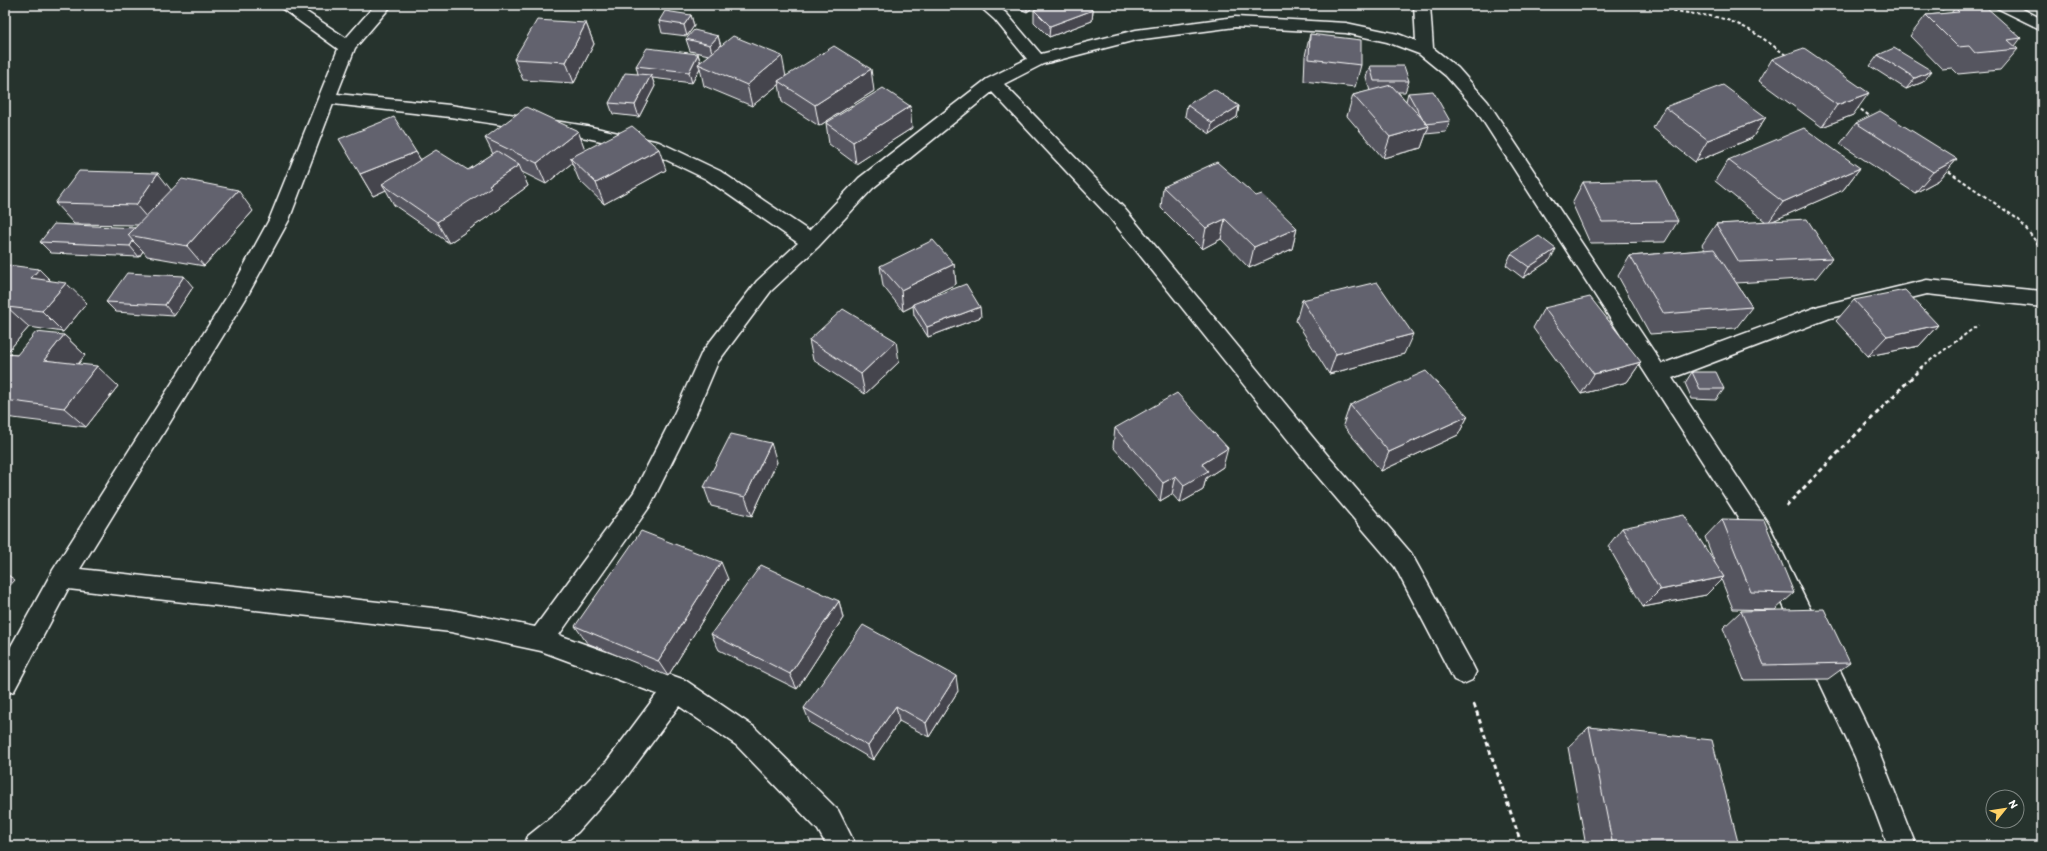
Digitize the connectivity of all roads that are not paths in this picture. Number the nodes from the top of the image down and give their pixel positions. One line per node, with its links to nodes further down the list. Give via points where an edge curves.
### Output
1 (285, 5): 7 (street)
2 (384, 5): 7 (street)
3 (986, 5): 9 (street, via 1001,17)
4 (1422, 5): 8 (street)
5 (2003, 5): 6 (street)
6 (2042, 25)
7 (347, 47): 11 (street)
8 (1425, 50): 9 (street, via 1392,38 1346,28 1235,22 1136,35); 14 (street, via 1452,72 1482,106)
9 (1037, 60): 10 (street)
10 (994, 83): 12 (street, via 866,183); 17 (street, via 1117,213 1403,560)
11 (326, 98): 12 (street, via 457,113 586,132 653,146 712,175); 15 (street, via 275,227 235,300)
12 (811, 242): 16 (street, via 764,286 709,358 685,414 642,500)
13 (2042, 299): 14 (street, via 1927,288 1826,311)
14 (1659, 374): 22 (street, via 1761,532 1867,753)
15 (62, 578): 16 (street, via 451,621); 18 (street)
16 (541, 640): 19 (street)
17 (1463, 672)
18 (5, 682)
19 (676, 689): 20 (street, via 616,770 568,822); 21 (street, via 745,736 828,820)
20 (538, 846)
21 (842, 846)
22 (1902, 846)

